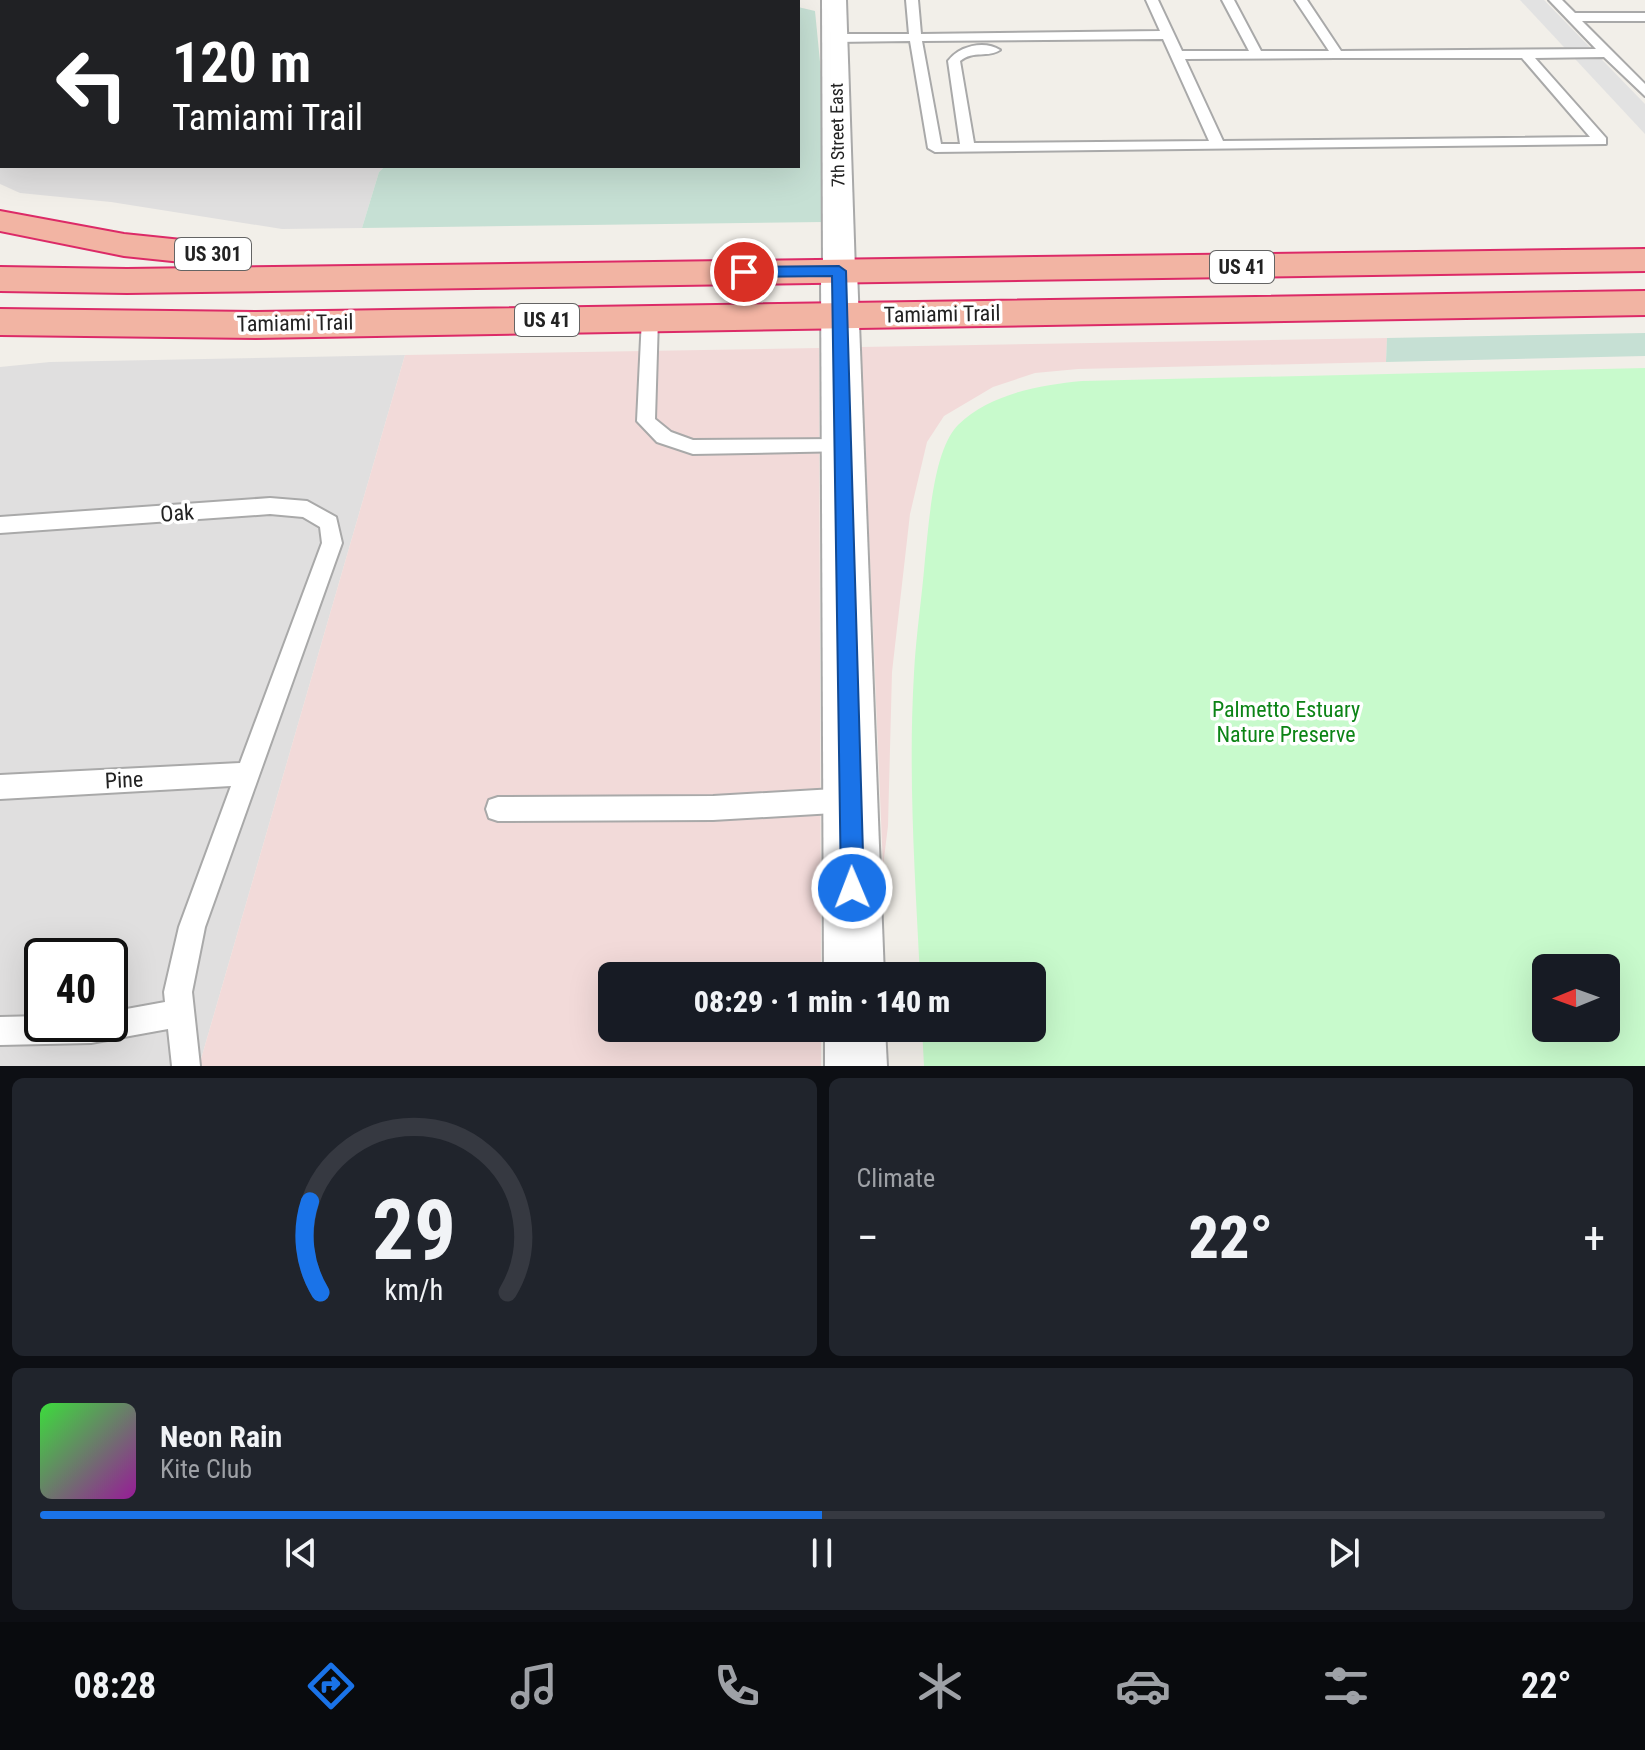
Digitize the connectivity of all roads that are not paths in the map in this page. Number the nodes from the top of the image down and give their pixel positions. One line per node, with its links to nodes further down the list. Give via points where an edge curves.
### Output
1 (834, 0): 12 (street, 7th Street East)
2 (912, 0): 10 (lane)
3 (1152, 0): 9 (lane)
4 (1228, 0): 16 (lane)
5 (1301, 0): 17 (lane)
6 (1555, 0): 7 (lane)
7 (1571, 17): 8 (lane); 13 (lane)
8 (1645, 17)
9 (1168, 35): 11 (lane); 15 (lane)
10 (915, 37): 11 (lane); 12 (lane); 20 (lane, via 935,148)
11 (1088, 37): 20 (lane, via 1071,50 975,49 959,54 955,76)
12 (835, 38): 25 (street, 7th Street East)
13 (1607, 53): 14 (lane); 18 (lane)
14 (1525, 54): 17 (lane); 19 (lane, via 1601,141)
15 (1177, 55): 16 (lane); 19 (lane)
16 (1257, 55): 17 (lane)
17 (1338, 55)
18 (1645, 92)
19 (1218, 145): 20 (lane)
20 (968, 147)
21 (0, 221): 23 (highway, US 301, via 124,245)
22 (1645, 260): 25 (highway, Tamiami Trail / US 41)
23 (428, 277): 24 (highway, Tamiami Trail / US 41); 25 (highway, Tamiami Trail / US 41)
24 (0, 279)
25 (839, 293): 26 (highway, Tamiami Trail / US 41); 27 (highway, Tamiami Trail / US 41); 31 (street)
26 (1645, 303)
27 (650, 318): 29 (highway, Tamiami Trail / US 41); 31 (lane, via 646,421 664,437 693,447)
28 (0, 322): 29 (highway, Tamiami Trail / US 41)
29 (256, 325): 30 (highway)
30 (0, 350)
31 (843, 446): 35 (street)
32 (0, 525): 33 (lane, Oak, via 270,506 307,509 329,523 332,543)
33 (249, 774): 34 (lane, Pine); 38 (lane, via 192,927 178,992)
34 (0, 787)
35 (851, 800): 36 (lane, via 713,808); 37 (street)
36 (498, 809)
37 (854, 962)
38 (180, 1013): 39 (lane, via 91,1029); 41 (lane)
39 (0, 1031)
40 (855, 1042): 42 (street)
41 (186, 1066)
42 (856, 1066)

